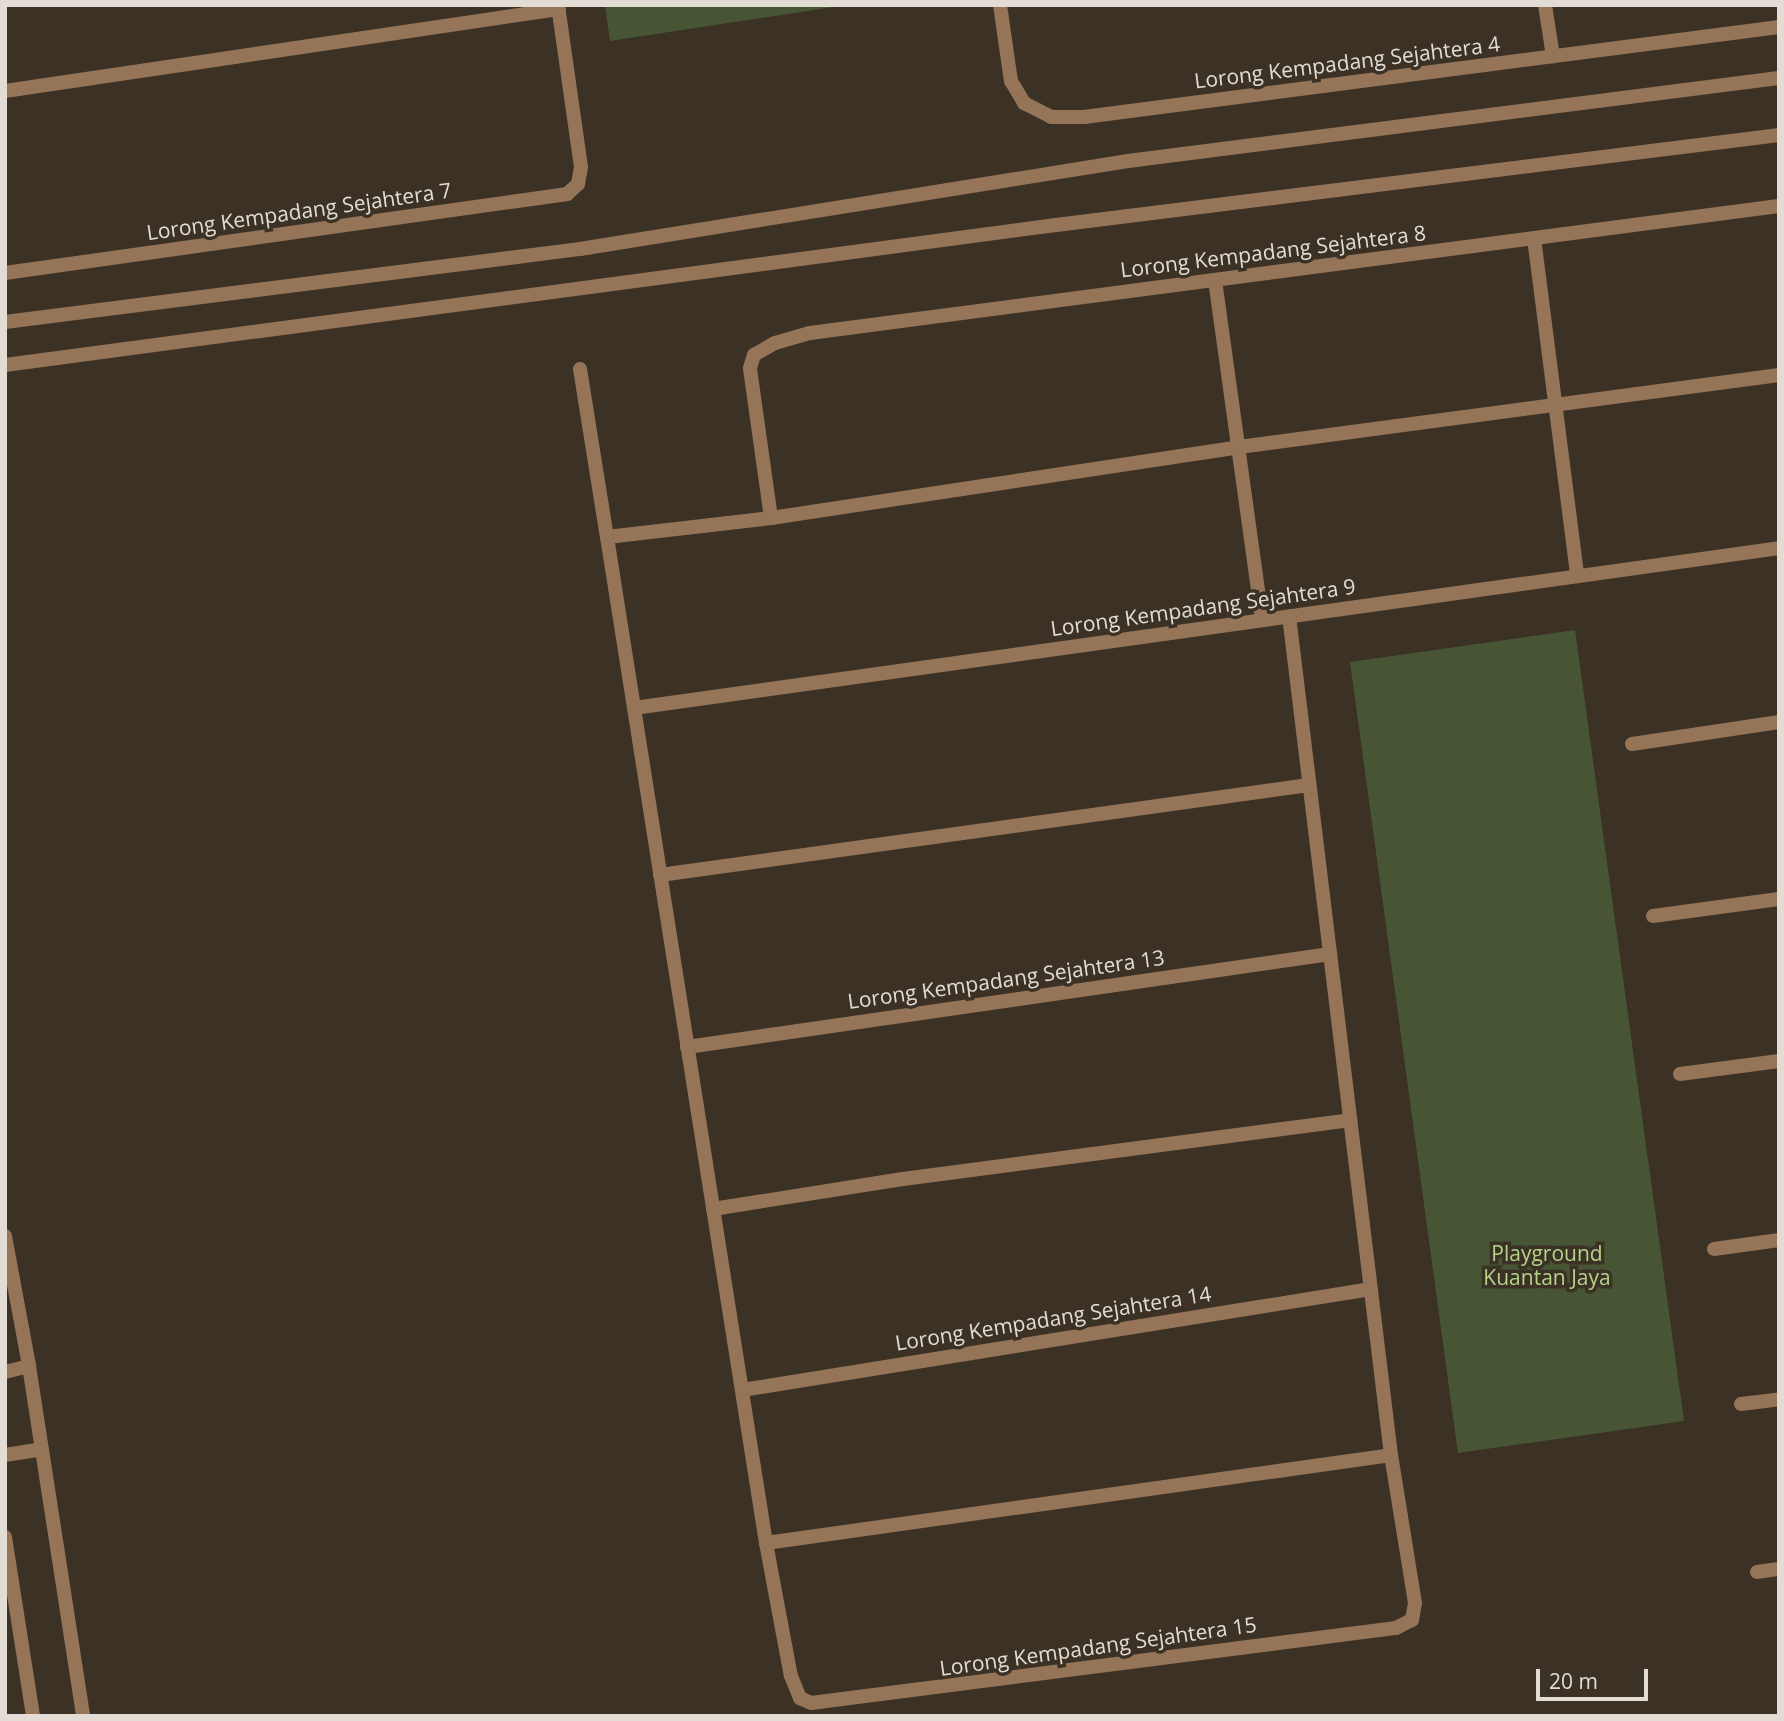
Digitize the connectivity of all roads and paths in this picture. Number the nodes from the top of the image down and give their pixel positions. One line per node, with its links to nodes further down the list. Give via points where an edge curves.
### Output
1 (1000, 5): 5 (street, Lorong Kempadang Sejahtera 4, via 1011,81 1024,103 1051,117 1084,117)
2 (1545, 5): 5 (street)
3 (558, 7): 7 (street); 11 (street, Lorong Kempadang Sejahtera 7, via 581,167 578,184 567,194)
4 (1779, 27): 5 (street, Lorong Kempadang Sejahtera 4)
5 (1553, 56)
6 (1779, 78): 13 (street, via 1128,161 580,249)
7 (5, 91)
8 (1779, 135): 14 (street, via 1042,227)
9 (1779, 206): 10 (street, Lorong Kempadang Sejahtera 8)
10 (1534, 238): 12 (street, Lorong Kempadang Sejahtera 8); 17 (street)
11 (5, 273)
12 (1215, 280): 18 (street); 19 (street, Lorong Kempadang Sejahtera 8, via 810,333 775,343 754,355 751,368)
13 (5, 322)
14 (5, 365)
15 (580, 369): 20 (street)
16 (1779, 375): 17 (street)
17 (1555, 407): 18 (street); 22 (street)
18 (1239, 447): 19 (street); 24 (street)
19 (771, 518): 20 (street)
20 (607, 537): 25 (street)
21 (1779, 548): 22 (street, Lorong Kempadang Sejahtera 9)
22 (1577, 576): 23 (street, Lorong Kempadang Sejahtera 9)
23 (1289, 616): 24 (street, Lorong Kempadang Sejahtera 9); 28 (street)
24 (1262, 620): 25 (street, Lorong Kempadang Sejahtera 9)
25 (634, 708): 29 (street)
26 (1779, 722): 27 (street)
27 (1632, 744)
28 (1309, 785): 29 (street); 32 (street)
29 (660, 875): 33 (street)
30 (1779, 899): 31 (street)
31 (1653, 916)
32 (1330, 954): 33 (street, Lorong Kempadang Sejahtera 13); 36 (street)
33 (687, 1047): 37 (street)
34 (1779, 1061): 35 (street)
35 (1681, 1074)
36 (1350, 1120): 37 (street); 41 (street)
37 (713, 1209): 44 (street)
38 (5, 1236): 42 (street)
39 (1779, 1240): 40 (street)
40 (1714, 1249)
41 (1371, 1289): 44 (street, Lorong Kempadang Sejahtera 14); 49 (street)
42 (29, 1366): 43 (street); 47 (street)
43 (5, 1371)
44 (742, 1390): 51 (street)
45 (1779, 1399): 46 (street)
46 (1741, 1404)
47 (42, 1450): 48 (street); 55 (street)
48 (5, 1455)
49 (1391, 1455): 51 (street); 51 (street, Lorong Kempadang Sejahtera 15, via 1415,1604 1412,1619 1396,1628 811,1703 800,1698 794,1688)
50 (5, 1537): 54 (street)
51 (766, 1543)
52 (1779, 1569): 53 (street)
53 (1757, 1572)
54 (33, 1716)
55 (83, 1716)

